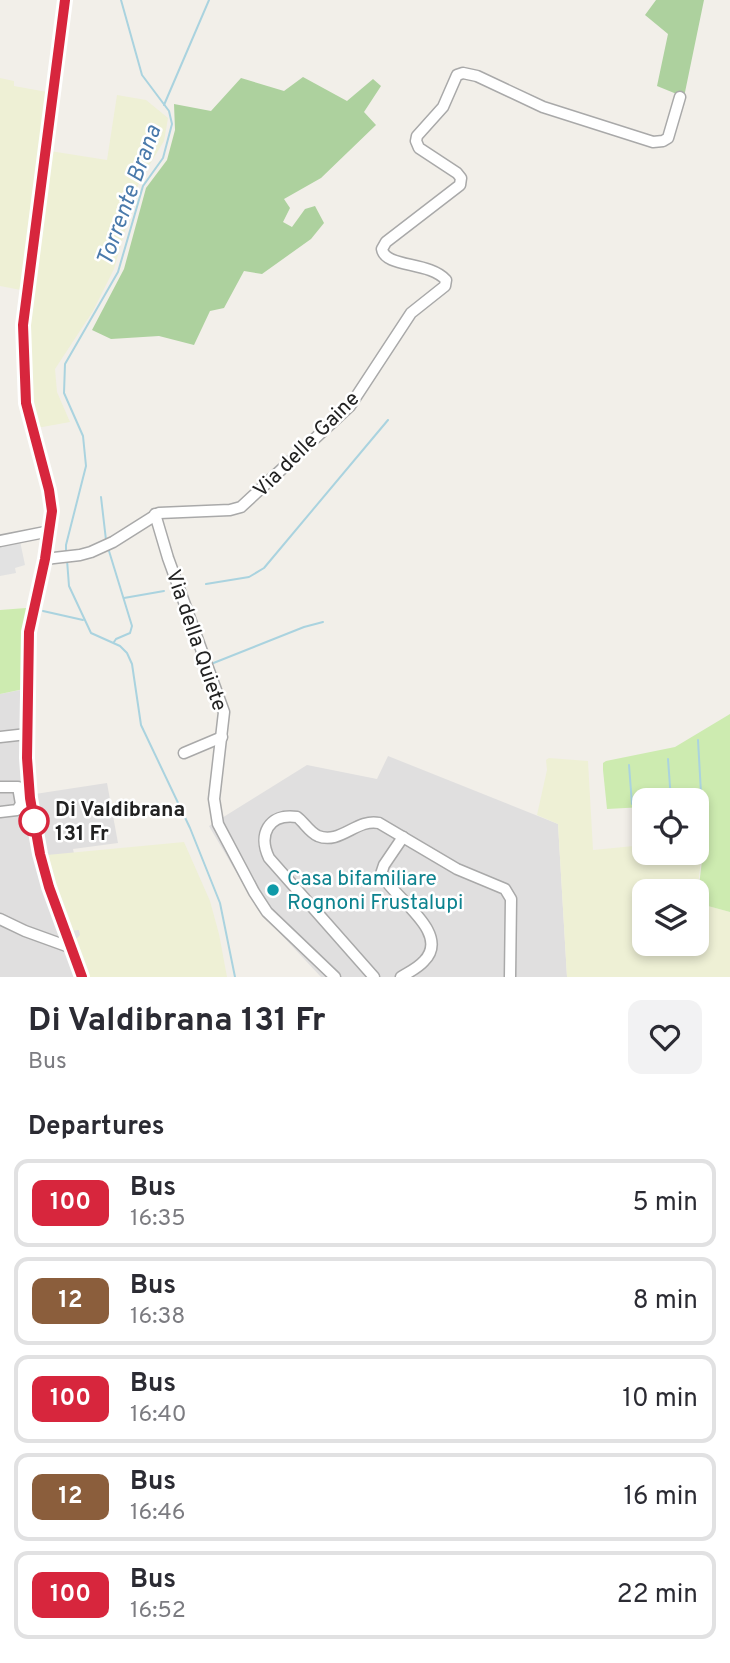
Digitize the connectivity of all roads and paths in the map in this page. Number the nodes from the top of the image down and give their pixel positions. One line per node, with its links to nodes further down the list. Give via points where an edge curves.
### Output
1 (65, 0): 4 (street, via 23,334 26,403 51,496)
2 (680, 97): 3 (street, Via delle Gaine, via 668,138 653,142 543,107 477,76 460,73 443,107 417,136 417,145 456,172 461,183 382,246 390,260 438,272 446,280 445,288 411,313 346,410 243,510 233,515 206,510)
3 (155, 514): 6 (street, Via delle Gaine, via 104,546); 9 (street, Via della Quiete, via 224,712)
4 (50, 531): 5 (street); 6 (street)
5 (4, 540)
6 (45, 559): 7 (street, via 29,632)
7 (27, 734): 8 (street); 15 (street, via 36,832)
8 (0, 737)
9 (222, 737): 10 (street); 19 (street, Via della Quiete, via 214,799 221,830 267,912)
10 (184, 752)
11 (0, 787): 12 (street, via 18,787 21,804 17,810)
12 (0, 813)
13 (403, 837): 20 (street, via 370,822 341,835 323,837 290,816 269,826 264,836 267,854 277,869); 21 (street, via 381,874 428,929 433,943 424,961); 22 (street, via 457,870 507,891 511,899)
14 (1, 919): 16 (street)
15 (65, 931): 16 (street); 17 (street)
16 (38, 937): 17 (street)
17 (72, 948): 18 (street)
18 (82, 977)
19 (335, 977)
20 (374, 977)
21 (401, 977)
22 (510, 977)

